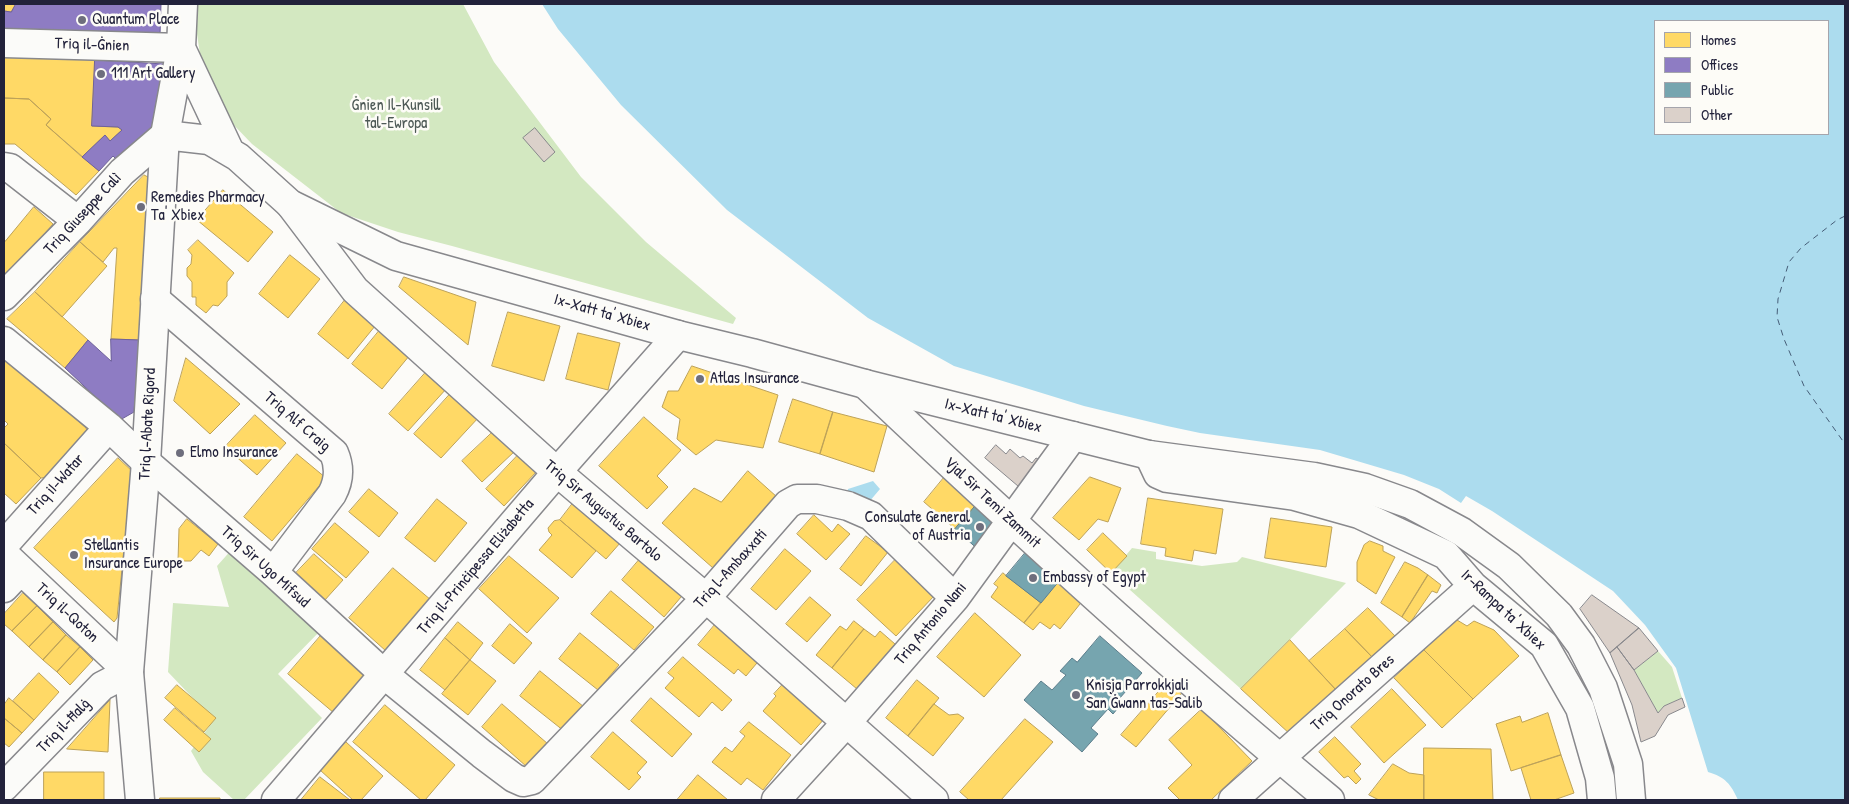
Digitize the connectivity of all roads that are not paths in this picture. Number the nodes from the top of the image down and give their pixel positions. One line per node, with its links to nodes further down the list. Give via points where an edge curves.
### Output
1 (183, 4): 3 (street, Triq l-Abate Rigord)
2 (4, 42): 3 (street, Triq il-Ġnien)
3 (181, 48): 4 (street, Triq l-Abate Rigord); 5 (street, Ix-Xatt ta' Xbiex)
4 (164, 135): 5 (street, Ix-Xatt ta' Xbiex, via 209,140); 8 (street, Triq Giuseppe Calì, via 122,172); 10 (street, Triq l-Abate Rigord)
5 (230, 152): 7 (street, Ix-Xatt ta' Xbiex)
6 (4, 167): 8 (street, via 10,168)
7 (290, 204): 11 (street, Ix-Xatt ta' Xbiex, via 396,256); 18 (street, Triq Sir Augustus Bartolo, via 355,290)
8 (78, 221): 9 (street, Triq Giuseppe Calì)
9 (4, 296)
10 (155, 299): 17 (street, Triq l-Abate Rigord); 23 (street, Triq Alf Craig, via 334,453 338,482 332,494)
11 (678, 335): 13 (street, Ix-Xatt ta' Xbiex); 18 (street, Triq il-Prinċipessa Eliżabetta)
12 (4, 341): 14 (street, Triq Sir Ugo Mifsud)
13 (865, 384): 15 (street, Ix-Xatt ta' Xbiex); 20 (street, Vjal Sir Temi Zammit)
14 (108, 426): 17 (street, Triq Sir Ugo Mifsud); 19 (street, Triq iI-Watar)
15 (1073, 436): 16 (street, Ix-Xatt ta' Xbiex); 20 (street, Triq Antonio Nani)
16 (1149, 455): 24 (street, Ir-Rampa ta' Xbiex, via 1158,474 1167,478 1295,496 1359,514 1446,555); 41 (street, Ix-Xatt ta' Xbiex, via 1365,488 1410,504 1462,532 1509,566 1559,615 1581,645 1603,688 1628,764)
17 (146, 462): 23 (street, Triq Sir Ugo Mifsud); 27 (street, Triq l-Abate Rigord)
18 (556, 472): 25 (street, Triq Sir Augustus Bartolo); 28 (street, Triq il-Prinċipessa Eliżabetta)
19 (12, 516): 21 (street, Triq iI-Watar)
20 (1010, 522): 26 (street, Triq Antonio Nani); 30 (street, Vjal Sir Temi Zammit)
21 (4, 545)
22 (10, 570): 27 (street, Triq il-Qoton)
23 (273, 572): 28 (street, Triq Sir Ugo Mifsud)
24 (1473, 586): 30 (street, Triq Onorato Bres); 40 (street, Ir-Rampa ta' Xbiex, via 1544,645 1580,708 1600,778)
25 (706, 598): 26 (street, Triq l-Ambaxxati, via 788,504 806,498 848,506 871,516); 29 (street, Triq Sir Augustus Bartolo); 31 (street, Triq l-Ambaxxati)
26 (955, 598): 29 (street, Triq Antonio Nani)
27 (129, 672): 32 (street, Triq il-Ħalġ, via 102,686); 33 (street); 34 (street, Triq l-Abate Rigord)
28 (385, 675): 31 (street, Triq Sir Ugo Mifsud, via 514,778 522,782); 35 (street, Triq il-Prinċipessa Eliżabetta)
29 (847, 722): 36 (street, Triq Antonio Nani); 37 (street, Triq Sir Augustus Bartolo)
30 (1279, 758): 38 (street, Triq Onorato Bres); 39 (street, Vjal Sir Temi Zammit)
31 (532, 780)
32 (4, 787)
33 (122, 800)
34 (140, 800)
35 (276, 800)
36 (776, 800)
37 (934, 800)
38 (1232, 800)
39 (1330, 800)
40 (1602, 800)
41 (1631, 800)

